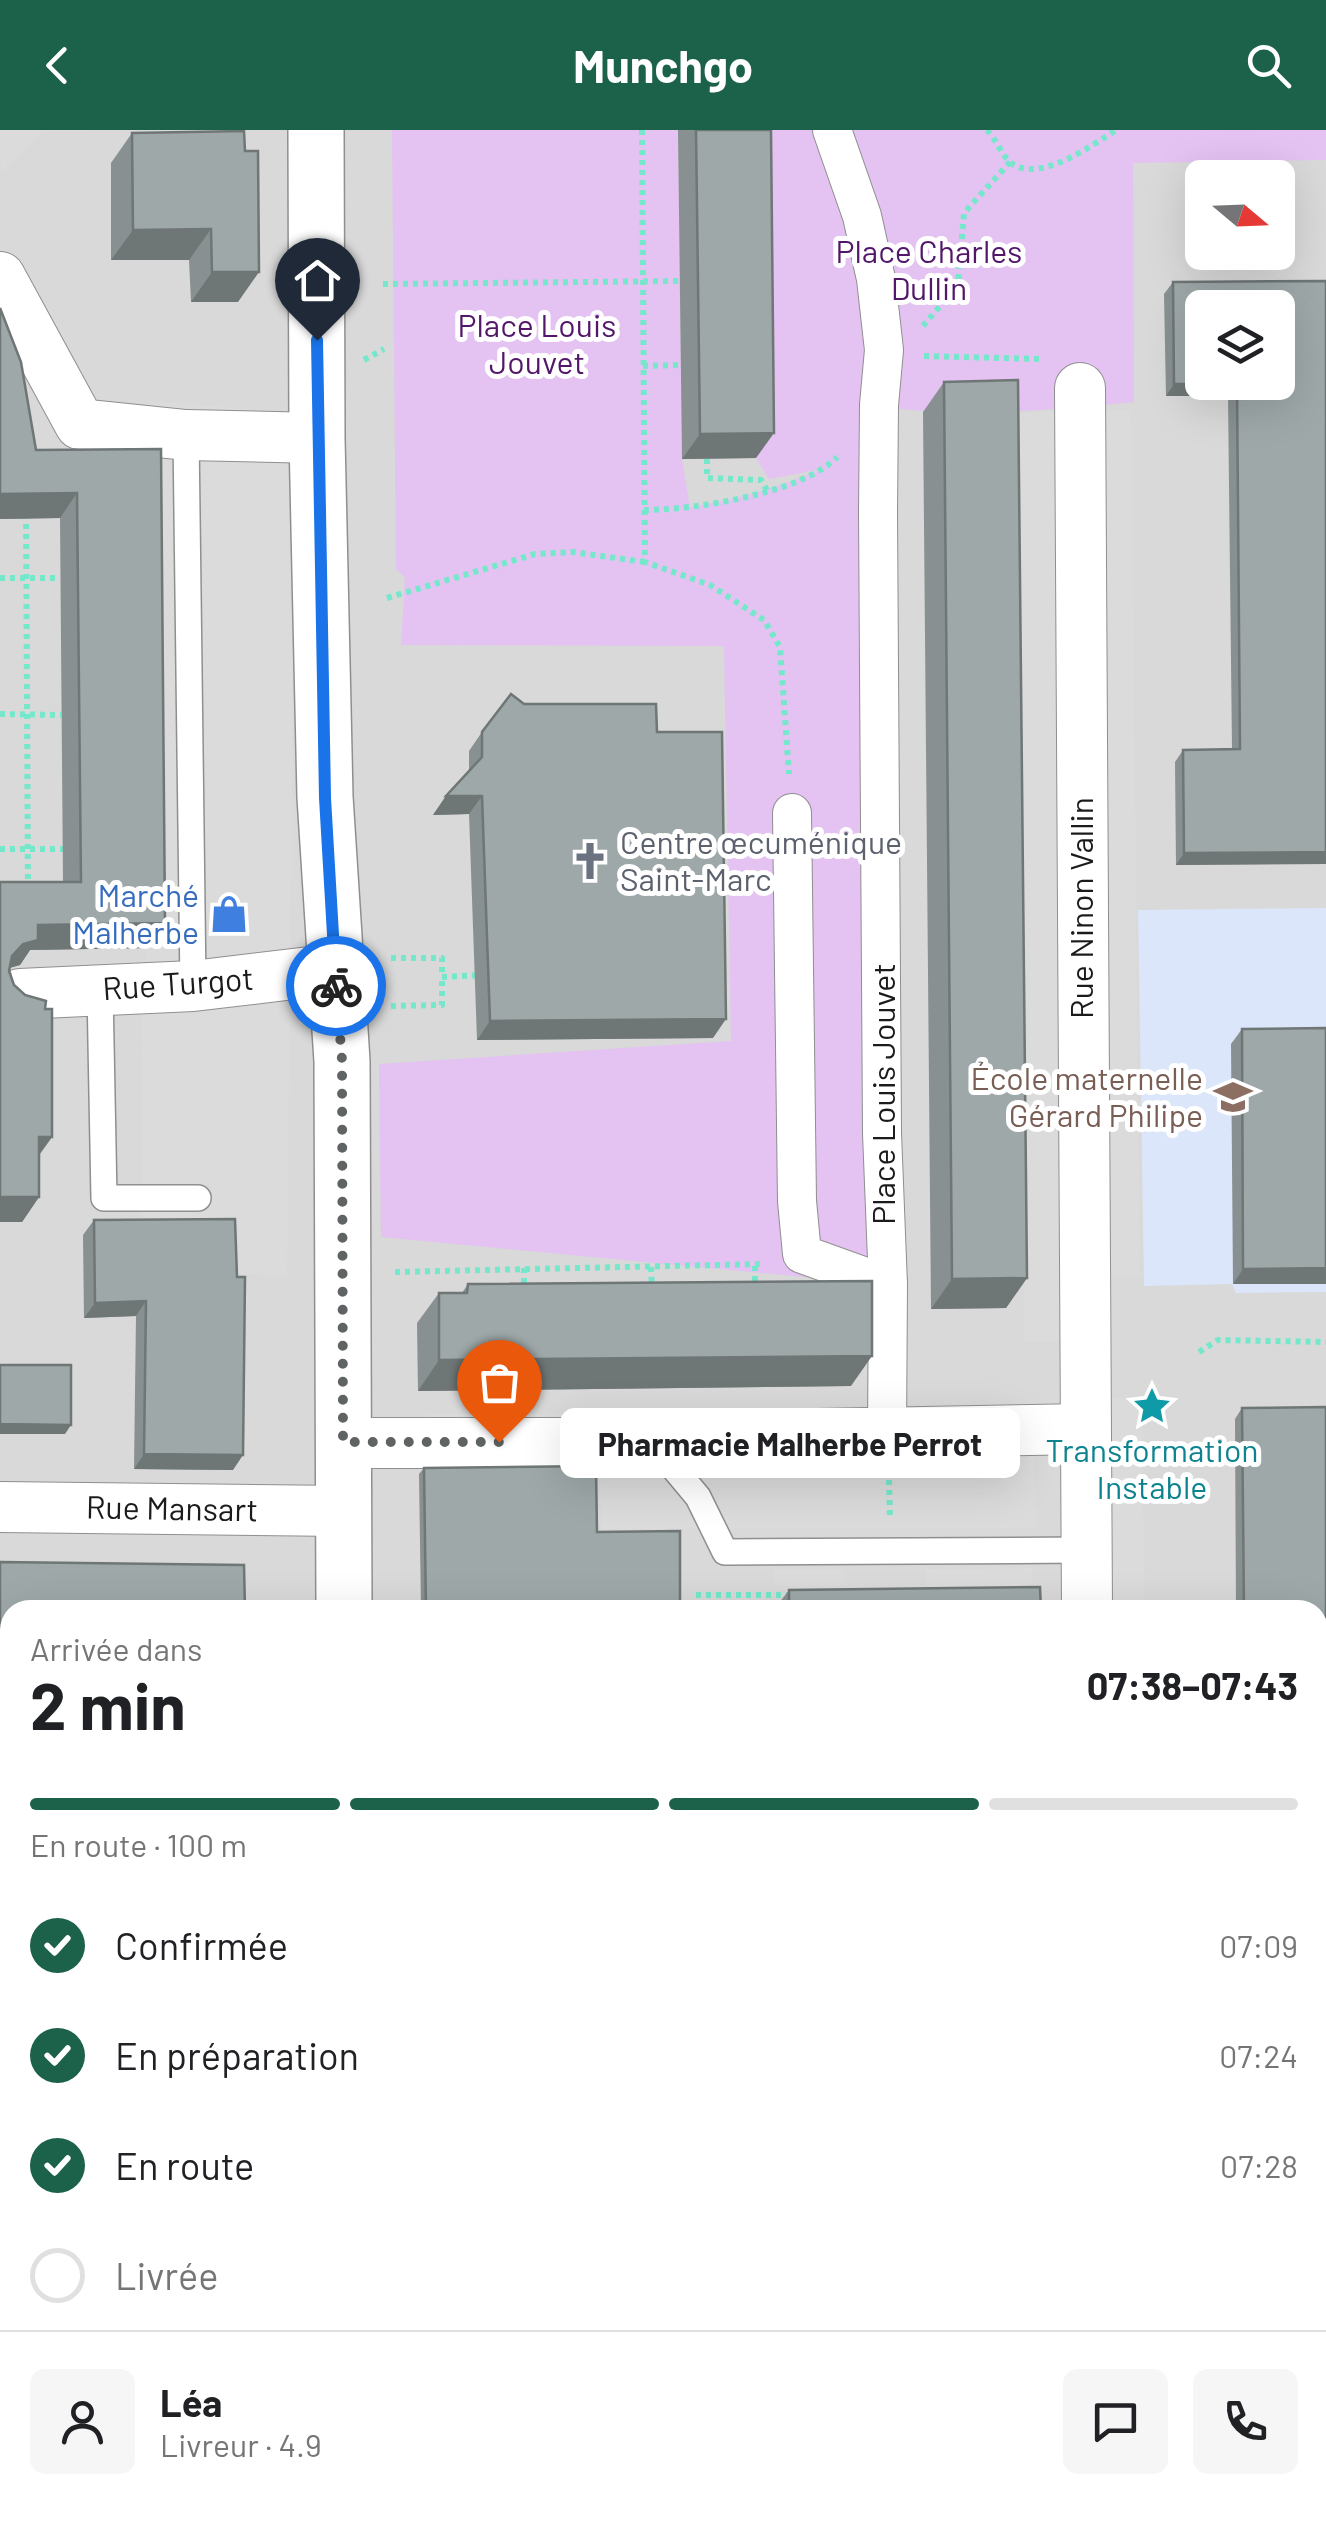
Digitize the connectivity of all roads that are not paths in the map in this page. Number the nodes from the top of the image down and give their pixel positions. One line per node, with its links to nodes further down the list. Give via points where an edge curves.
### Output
1 (316, 130): 6 (street)
2 (832, 130): 13 (street, Place Louis Jouvet, via 862,216 884,350 882,1133)
3 (0, 277): 5 (street, via 80,424)
4 (1080, 388): 14 (street, Rue Ninon Vallin)
5 (186, 435): 6 (street); 9 (lane)
6 (317, 438): 8 (street)
7 (792, 812): 13 (street, via 802,1254)
8 (335, 970): 9 (street, Rue Turgot); 16 (street, via 342,1060)
9 (194, 986): 10 (street, Rue Turgot)
10 (100, 991): 11 (street, Rue Turgot); 12 (lane, via 104,1198)
11 (20, 994)
12 (198, 1198)
13 (888, 1285): 15 (street, Place Louis Jouvet)
14 (1084, 1428): 15 (street); 20 (street, Rue Ninon Vallin)
15 (887, 1433): 17 (street)
16 (343, 1442): 17 (street); 19 (street)
17 (653, 1443): 20 (lane, via 698,1497 725,1552)
18 (0, 1507): 19 (street, Rue Mansart)
19 (343, 1511): 21 (street)
20 (1086, 1550): 22 (street, Rue Ninon Vallin)
21 (344, 1600)
22 (1087, 1600)

